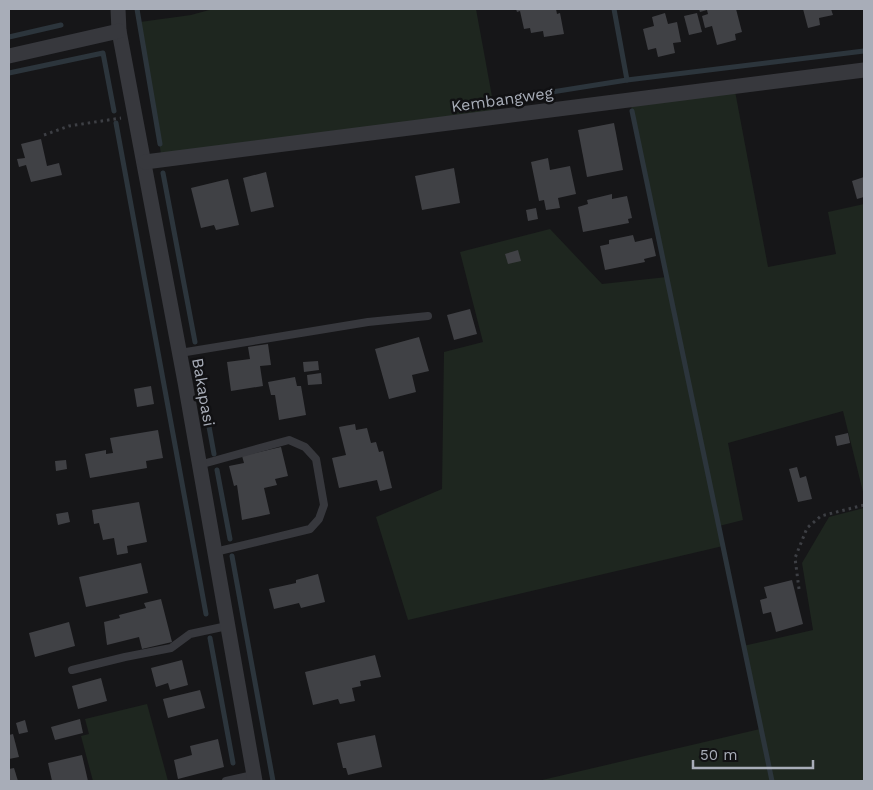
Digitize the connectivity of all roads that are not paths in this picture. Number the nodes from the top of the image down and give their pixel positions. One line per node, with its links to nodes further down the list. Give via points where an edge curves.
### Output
1 (118, 9): 2 (street, Bakapasi)
2 (119, 31): 3 (street); 5 (street, Bakapasi)
3 (9, 56)
4 (864, 70): 5 (street, Kembangweg)
5 (145, 162): 7 (street, Bakapasi)
6 (428, 316): 7 (lane, via 368,322)
7 (180, 353): 8 (street, Bakapasi)
8 (199, 465): 9 (street, Bakapasi); 9 (lane, via 289,440 305,446 316,459 324,506 319,519 310,528)
9 (214, 552): 10 (street, Bakapasi)
10 (227, 626): 11 (lane, via 190,634 171,648); 12 (street, Bakapasi)
11 (72, 670)
12 (254, 778): 13 (lane)
13 (226, 781)

